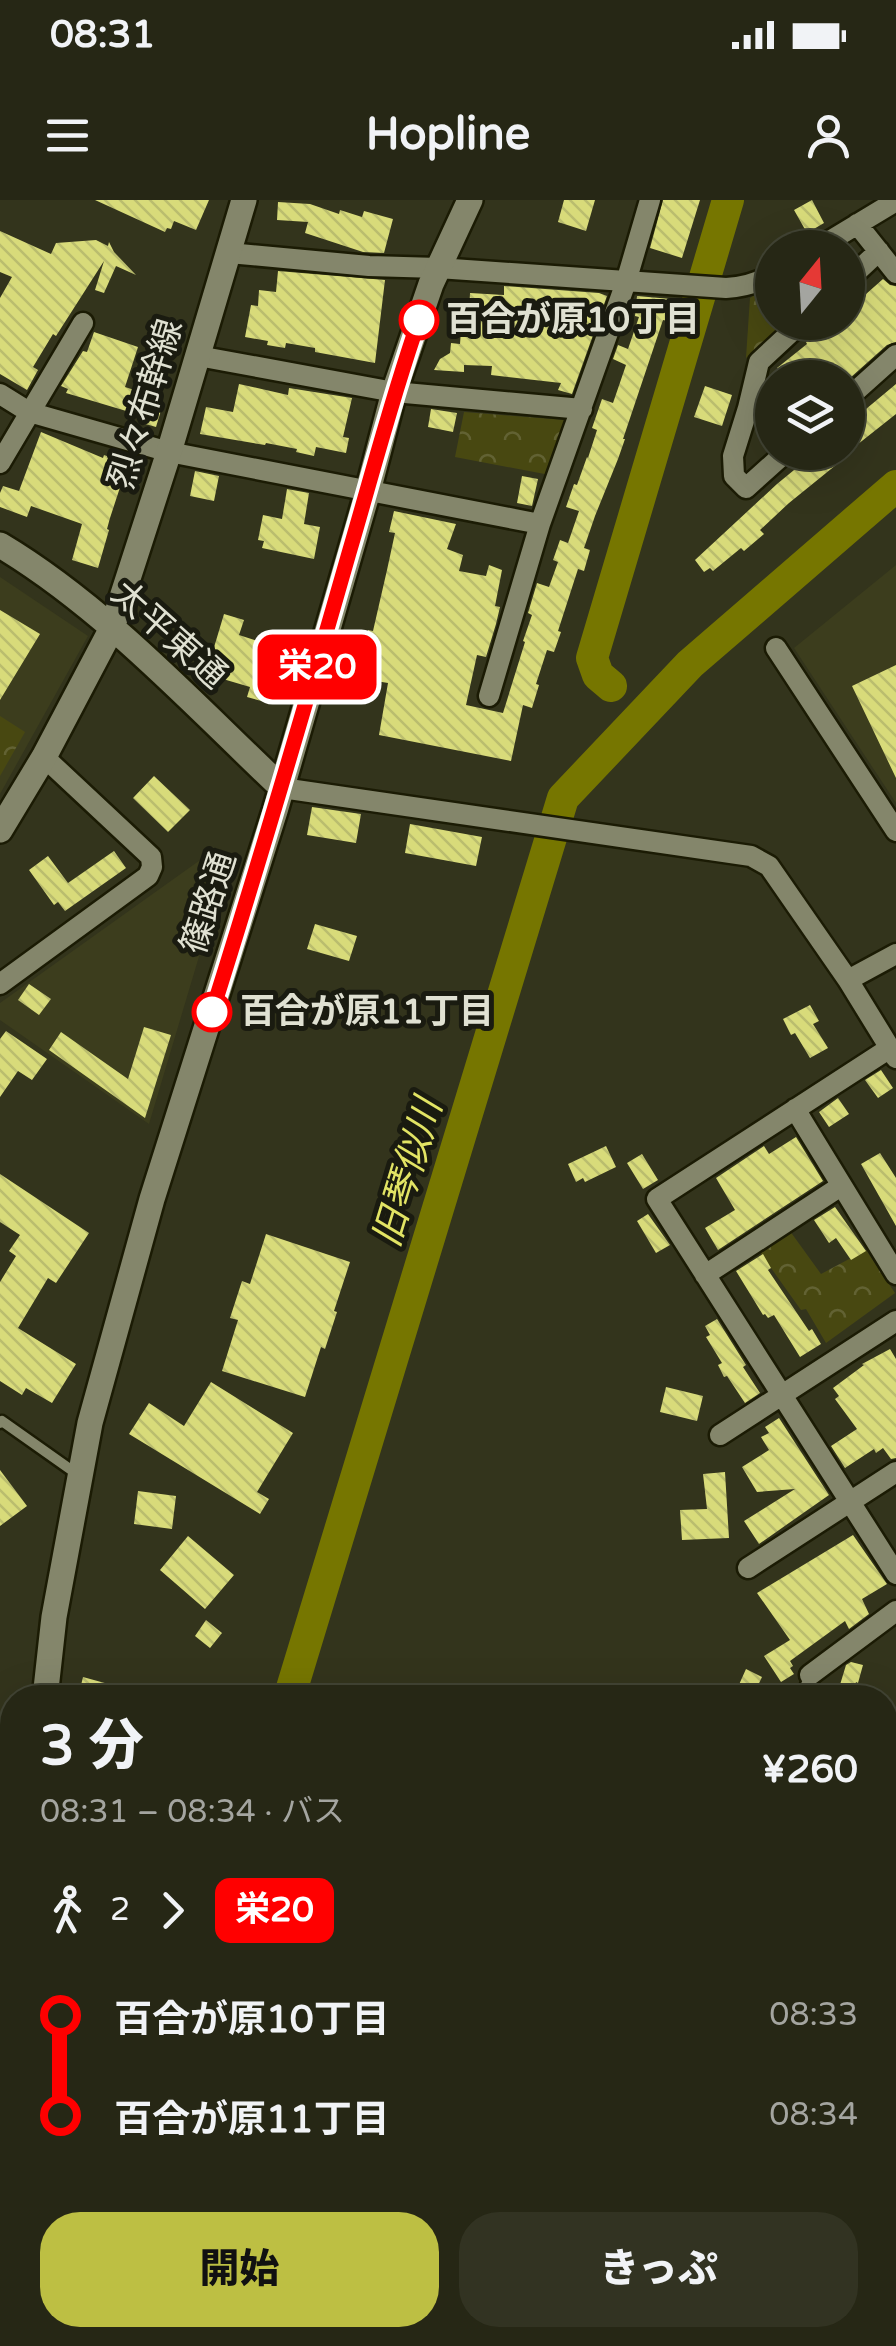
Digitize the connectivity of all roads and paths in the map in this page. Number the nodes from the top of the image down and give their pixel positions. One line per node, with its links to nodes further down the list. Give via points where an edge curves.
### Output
1 (244, 200): 8 (street, 烈々布幹線)
2 (470, 200): 10 (street, 篠路通)
3 (650, 200): 12 (street)
4 (887, 203): 5 (street)
5 (857, 224): 6 (street); 7 (street)
6 (847, 230)
7 (879, 251): 9 (street); 11 (street)
8 (229, 253): 10 (street); 17 (street, 烈々布幹線)
9 (865, 264)
10 (438, 268): 12 (street); 21 (street, 篠路通)
11 (896, 272)
12 (626, 282): 13 (street); 23 (street)
13 (755, 283)
14 (83, 323): 24 (street)
15 (783, 340): 18 (street)
16 (896, 355): 20 (street)
17 (198, 356): 21 (street); 25 (street, 烈々布幹線)
18 (761, 360)
19 (755, 379): 27 (street, via 732,456 734,476 746,488)
20 (865, 383)
21 (394, 392): 23 (street); 28 (street, 篠路通)
22 (0, 394): 24 (street)
23 (582, 408): 29 (street)
24 (28, 412): 25 (street); 26 (street)
25 (169, 452): 28 (street); 31 (street, 烈々布幹線)
26 (0, 463)
27 (766, 470)
28 (368, 491): 29 (street); 35 (street, 篠路通)
29 (540, 524): 33 (street)
30 (0, 545): 31 (street, 太平東通)
31 (112, 628): 34 (street, 烈々布幹線); 35 (street, 太平東通)
32 (776, 648): 37 (street)
33 (489, 696)
34 (44, 757): 36 (street, 烈々布幹線); 40 (street, via 151,857 152,867)
35 (282, 788): 39 (street, via 750,856 769,866); 51 (street, 篠路通, via 152,1200)
36 (0, 830)
37 (896, 830)
38 (896, 954): 39 (street)
39 (848, 980): 41 (street)
40 (0, 984)
41 (893, 1053): 42 (street)
42 (794, 1109): 43 (street); 44 (street, via 657,1198)
43 (841, 1186): 44 (street); 45 (street)
44 (705, 1274): 47 (street)
45 (896, 1274)
46 (896, 1321): 47 (street)
47 (781, 1396): 49 (street); 52 (street)
48 (0, 1423): 51 (lane)
49 (720, 1435)
50 (896, 1472): 52 (street)
51 (80, 1476): 57 (street, 篠路通)
52 (849, 1501): 53 (street); 54 (street)
53 (748, 1568)
54 (896, 1574)
55 (896, 1611): 56 (street)
56 (810, 1675): 58 (lane)
57 (46, 1685)
58 (806, 1685)

